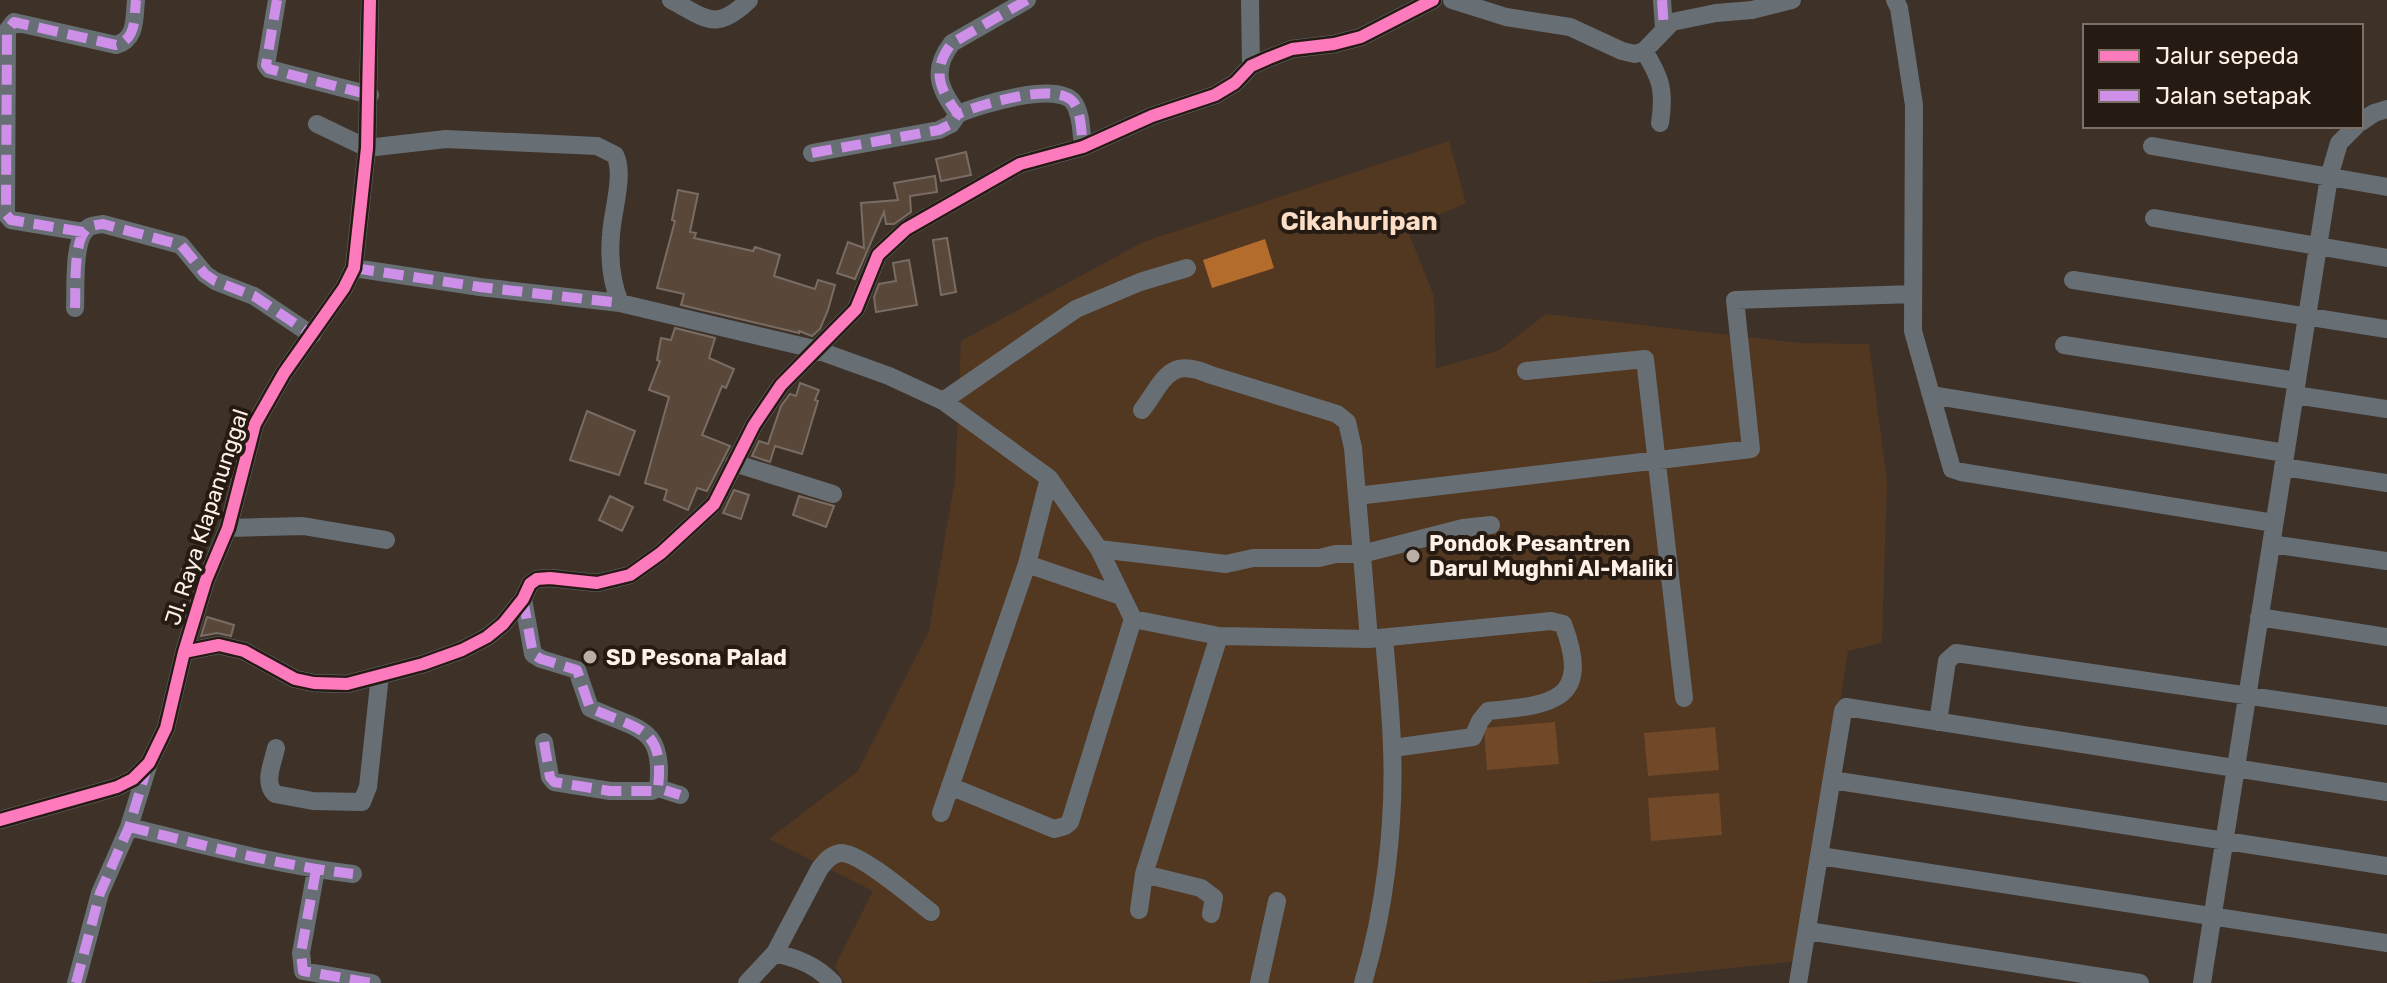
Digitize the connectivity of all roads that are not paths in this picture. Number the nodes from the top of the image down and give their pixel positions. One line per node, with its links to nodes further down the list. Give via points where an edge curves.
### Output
1 (136, 0): 30 (street, via 131,36 116,45 14,22 7,31 6,214 11,220)
2 (277, 0): 16 (street, via 269,69)
3 (370, 0): 16 (street, Jl. Raya Klapanunggal)
4 (671, 0): 5 (street, via 717,20 727,19)
5 (749, 0)
6 (1027, 0): 18 (street, via 952,43 944,53 939,82)
7 (1250, 0): 15 (street)
8 (1433, 0): 15 (street, via 1361,37 1292,49)
9 (1452, 0): 14 (street, via 1506,17 1570,27 1622,51)
10 (1662, 0): 13 (street)
11 (1792, 0): 13 (street, via 1684,19)
12 (1895, 0): 36 (street, via 1914,105)
13 (1664, 29): 14 (street)
14 (1644, 51): 20 (street, via 1661,82)
15 (1251, 66): 24 (street, via 1228,89)
16 (370, 95): 25 (street, Jl. Raya Klapanunggal)
17 (2387, 109): 19 (street)
18 (958, 114): 24 (street, via 1001,100 1056,93 1073,100); 26 (street, via 939,130)
19 (2363, 121)
20 (1660, 123)
21 (317, 124): 25 (street)
22 (2354, 128): 27 (street, via 2339,143)
23 (2152, 146): 27 (street)
24 (1083, 147): 43 (street, via 1009,169 906,229 878,255 856,309)
25 (367, 148): 33 (street, Jl. Raya Klapanunggal); 37 (street, via 446,139 597,146 615,155 620,167 610,262)
26 (812, 153)
27 (2329, 177): 28 (street); 31 (street)
28 (2387, 187)
29 (2154, 218): 31 (street)
30 (83, 232): 38 (street); 41 (street, via 103,224 181,245 215,281 254,296)
31 (2318, 247): 32 (street); 39 (street)
32 (2387, 258)
33 (354, 268): 37 (street); 41 (street, Jl. Raya Klapanunggal)
34 (1187, 268): 47 (street, via 1076,309)
35 (2073, 280): 39 (street)
36 (1913, 294): 46 (street, via 1913,331); 50 (street, via 1735,300 1751,449)
37 (620, 303): 43 (street)
38 (75, 308)
39 (2307, 317): 40 (street); 45 (street)
40 (2387, 329)
41 (312, 335): 59 (street, Jl. Raya Klapanunggal, via 255,424)
42 (2064, 345): 45 (street)
43 (814, 349): 47 (street); 52 (street, via 781,385)
44 (1526, 371): 50 (street, via 1645,359)
45 (2296, 388): 48 (street); 51 (street)
46 (1931, 395): 51 (street); 57 (street, via 1955,471)
47 (943, 401): 53 (street)
48 (2387, 409)
49 (1142, 410): 56 (street, via 1171,372 1192,367 1337,414 1347,422)
50 (1657, 460): 56 (street); 76 (street)
51 (2284, 460): 54 (street); 57 (street)
52 (734, 463): 55 (street); 67 (street, via 714,504 645,567 597,583 537,579)
53 (1049, 478): 62 (street); 65 (street)
54 (2387, 483)
55 (833, 494)
56 (1357, 496): 63 (street)
57 (2274, 523): 61 (street)
58 (1491, 525): 63 (street)
59 (228, 528): 60 (street, via 303,526); 73 (street, Jl. Raya Klapanunggal)
60 (386, 540)
61 (2271, 544): 64 (street); 68 (street)
62 (1099, 549): 63 (street, via 1226,564 1253,558); 66 (street)
63 (1362, 554): 72 (street)
64 (2387, 561)
65 (1027, 564): 66 (street); 85 (street)
66 (1121, 596): 69 (street)
67 (523, 599): 74 (street, via 487,637); 86 (street, via 533,654 577,670 590,708 650,736 659,751)
68 (2259, 617): 71 (street); 75 (street)
69 (1133, 619): 70 (street); 85 (street, via 1070,822 1054,829)
70 (1219, 636): 72 (street); 97 (street)
71 (2387, 637)
72 (1376, 638): 81 (street); 81 (street, via 1551,621 1563,624 1574,671 1568,689 1558,698 1534,707 1488,711 1473,737)
73 (184, 652): 74 (street, via 219,645 314,683 347,684); 82 (street, Jl. Raya Klapanunggal, via 166,728)
74 (380, 675): 80 (street, via 362,802 275,794 268,783)
75 (2247, 695): 77 (street); 78 (street, via 1956,653 1947,661); 83 (street)
76 (1684, 698)
77 (2387, 716)
78 (1938, 722): 83 (street); 84 (street, via 1846,707)
79 (544, 742): 86 (street, via 554,782 610,791)
80 (276, 748)
81 (1393, 748): 111 (street, via 1387,866)
82 (149, 763): 90 (street, Jl. Raya Klapanunggal, via 117,787); 91 (street)
83 (2236, 768): 87 (street); 92 (street)
84 (1832, 780): 92 (street); 93 (street)
85 (950, 786): 89 (street)
86 (658, 788): 88 (street)
87 (2387, 792)
88 (680, 795)
89 (941, 813)
90 (0, 820)
91 (129, 827): 95 (street); 106 (street, via 100,893)
92 (2224, 841): 94 (street); 102 (street)
93 (1820, 856): 102 (street); 103 (street)
94 (2387, 866)
95 (316, 870): 96 (street); 107 (street, via 301,953 303,971)
96 (353, 874)
97 (1144, 874): 99 (street); 101 (street, via 1204,890 1214,898)
98 (1277, 901): 110 (street)
99 (1139, 910)
100 (931, 912): 105 (street, via 873,868 842,853 820,868)
101 (1211, 914)
102 (2212, 916): 104 (street); 114 (street)
103 (1808, 931): 112 (street); 113 (street)
104 (2387, 943)
105 (775, 953): 108 (street); 109 (street, via 820,969)
106 (76, 983)
107 (372, 983)
108 (747, 983)
109 (833, 983)
110 (1259, 983)
111 (1363, 983)
112 (1798, 983)
113 (2140, 983)
114 (2202, 983)

